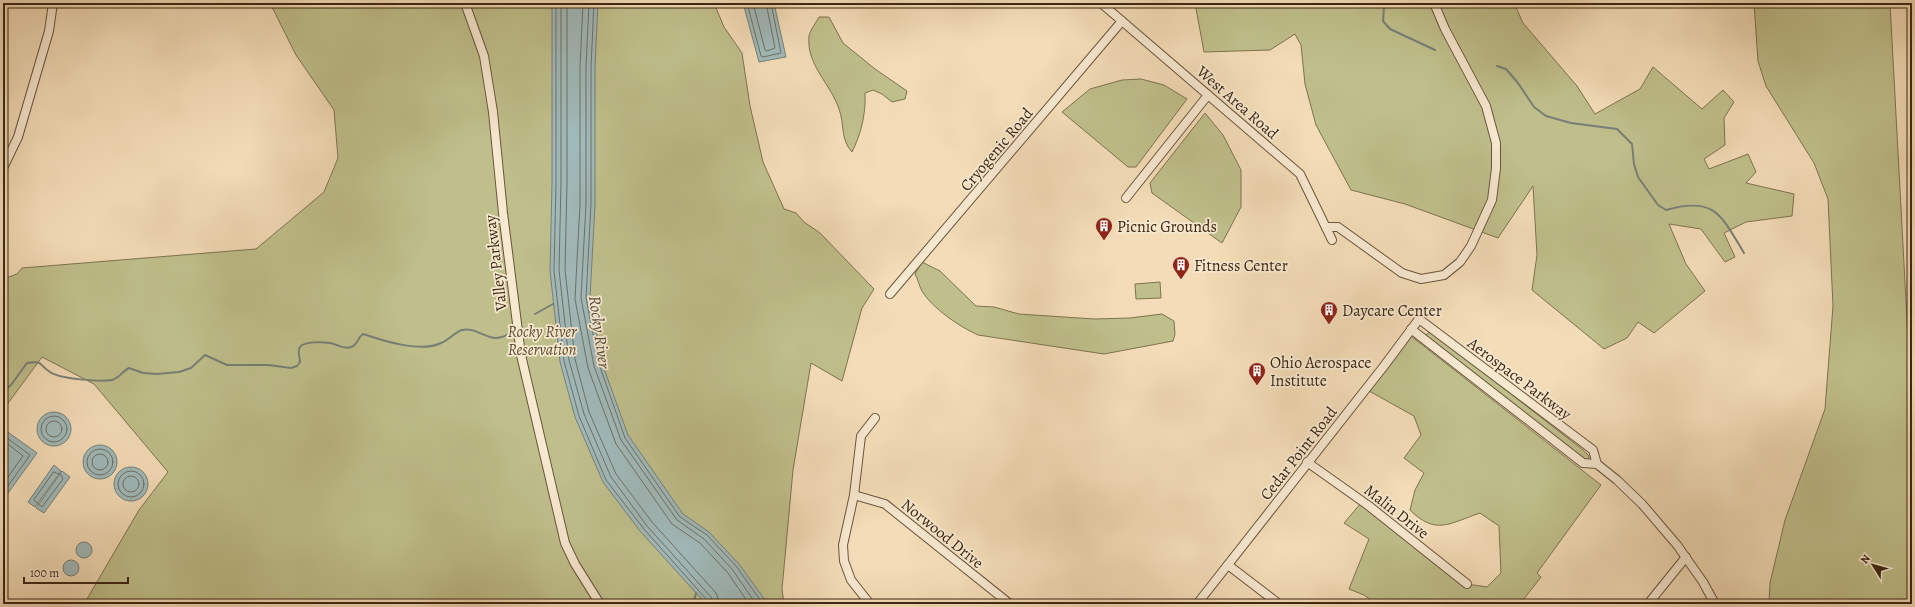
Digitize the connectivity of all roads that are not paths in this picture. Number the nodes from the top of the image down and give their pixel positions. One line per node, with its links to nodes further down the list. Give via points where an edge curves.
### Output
1 (53, 3): 7 (street, via 49,31 18,137)
2 (465, 3): 21 (street, Valley Parkway, via 484,56 493,112 521,355 565,543 574,564)
3 (1101, 3): 5 (street, West Area Road)
4 (1434, 3): 9 (street, via 1486,106 1496,143 1492,200 1471,246 1460,262 1444,275 1421,279 1402,273 1338,227)
5 (1122, 21): 6 (street, West Area Road); 11 (street, Cryogenic Road)
6 (1208, 95): 8 (street); 9 (street, West Area Road, via 1300,174)
7 (3, 168)
8 (1126, 198)
9 (1326, 227): 10 (street, West Area Road)
10 (1332, 240)
11 (890, 294)
12 (1419, 319): 13 (street, Cedar Point Road); 16 (street, Aerospace Parkway, via 1593,450)
13 (1411, 329): 15 (street, Cedar Point Road); 16 (street, Aerospace Parkway, via 1583,463)
14 (875, 418): 17 (street, via 861,436)
15 (1307, 462): 19 (street, Cedar Point Road); 20 (street, Malin Drive, via 1369,506)
16 (1597, 464): 18 (street, Aerospace Parkway, via 1642,504)
17 (854, 495): 22 (street, via 843,545 844,561 851,580); 23 (street, Norwood Drive, via 885,504)
18 (1686, 558): 26 (street); 27 (street, Aerospace Parkway)
19 (1228, 565): 24 (street, Cedar Point Road); 25 (street)
20 (1468, 584)
21 (600, 604)
22 (870, 604)
23 (1010, 604)
24 (1197, 604)
25 (1279, 604)
26 (1648, 604)
27 (1715, 604)

